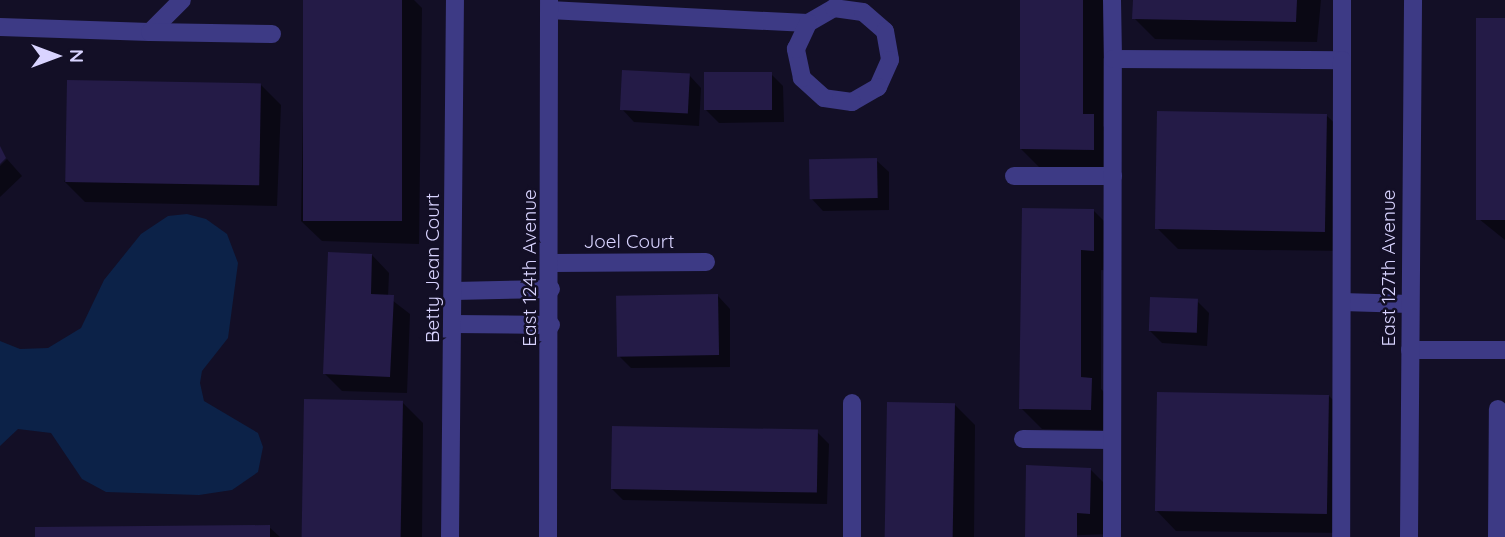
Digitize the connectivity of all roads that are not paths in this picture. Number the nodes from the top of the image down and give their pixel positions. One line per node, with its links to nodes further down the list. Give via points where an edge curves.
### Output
1 (182, 0): 9 (street)
2 (455, 0): 18 (street, Betty Jean Court)
3 (1112, 0): 11 (street)
4 (1342, 0): 12 (street)
5 (1413, 0): 20 (street, East 127th Avenue)
6 (549, 5): 7 (street); 16 (street, East 124th Avenue)
7 (808, 23): 7 (street, via 796,49 802,78 824,98 852,102 878,87 890,60 885,31 863,12 844,9 834,8)
8 (0, 27): 9 (street)
9 (150, 32): 10 (street)
10 (272, 34)
11 (1112, 59): 12 (street); 14 (street)
12 (1342, 60): 19 (street)
13 (1014, 176): 14 (street)
14 (1112, 176): 28 (street)
15 (706, 262): 16 (street, Joel Court)
16 (552, 263): 17 (street, East 124th Avenue)
17 (551, 289): 18 (street); 22 (street, East 124th Avenue)
18 (454, 291): 21 (street, Betty Jean Court)
19 (1342, 302): 20 (street); 34 (street)
20 (1410, 304): 23 (street, East 127th Avenue)
21 (454, 324): 22 (street); 30 (street, Betty Jean Court)
22 (551, 325): 31 (street, East 124th Avenue)
23 (1410, 350): 24 (street); 35 (street, East 127th Avenue)
24 (1505, 350)
25 (852, 403): 32 (street)
26 (1498, 409): 29 (street)
27 (1023, 439): 28 (street)
28 (1112, 440): 33 (street)
29 (1501, 506): 36 (street)
30 (450, 537)
31 (548, 537)
32 (852, 537)
33 (1112, 537)
34 (1341, 537)
35 (1409, 537)
36 (1497, 537)

